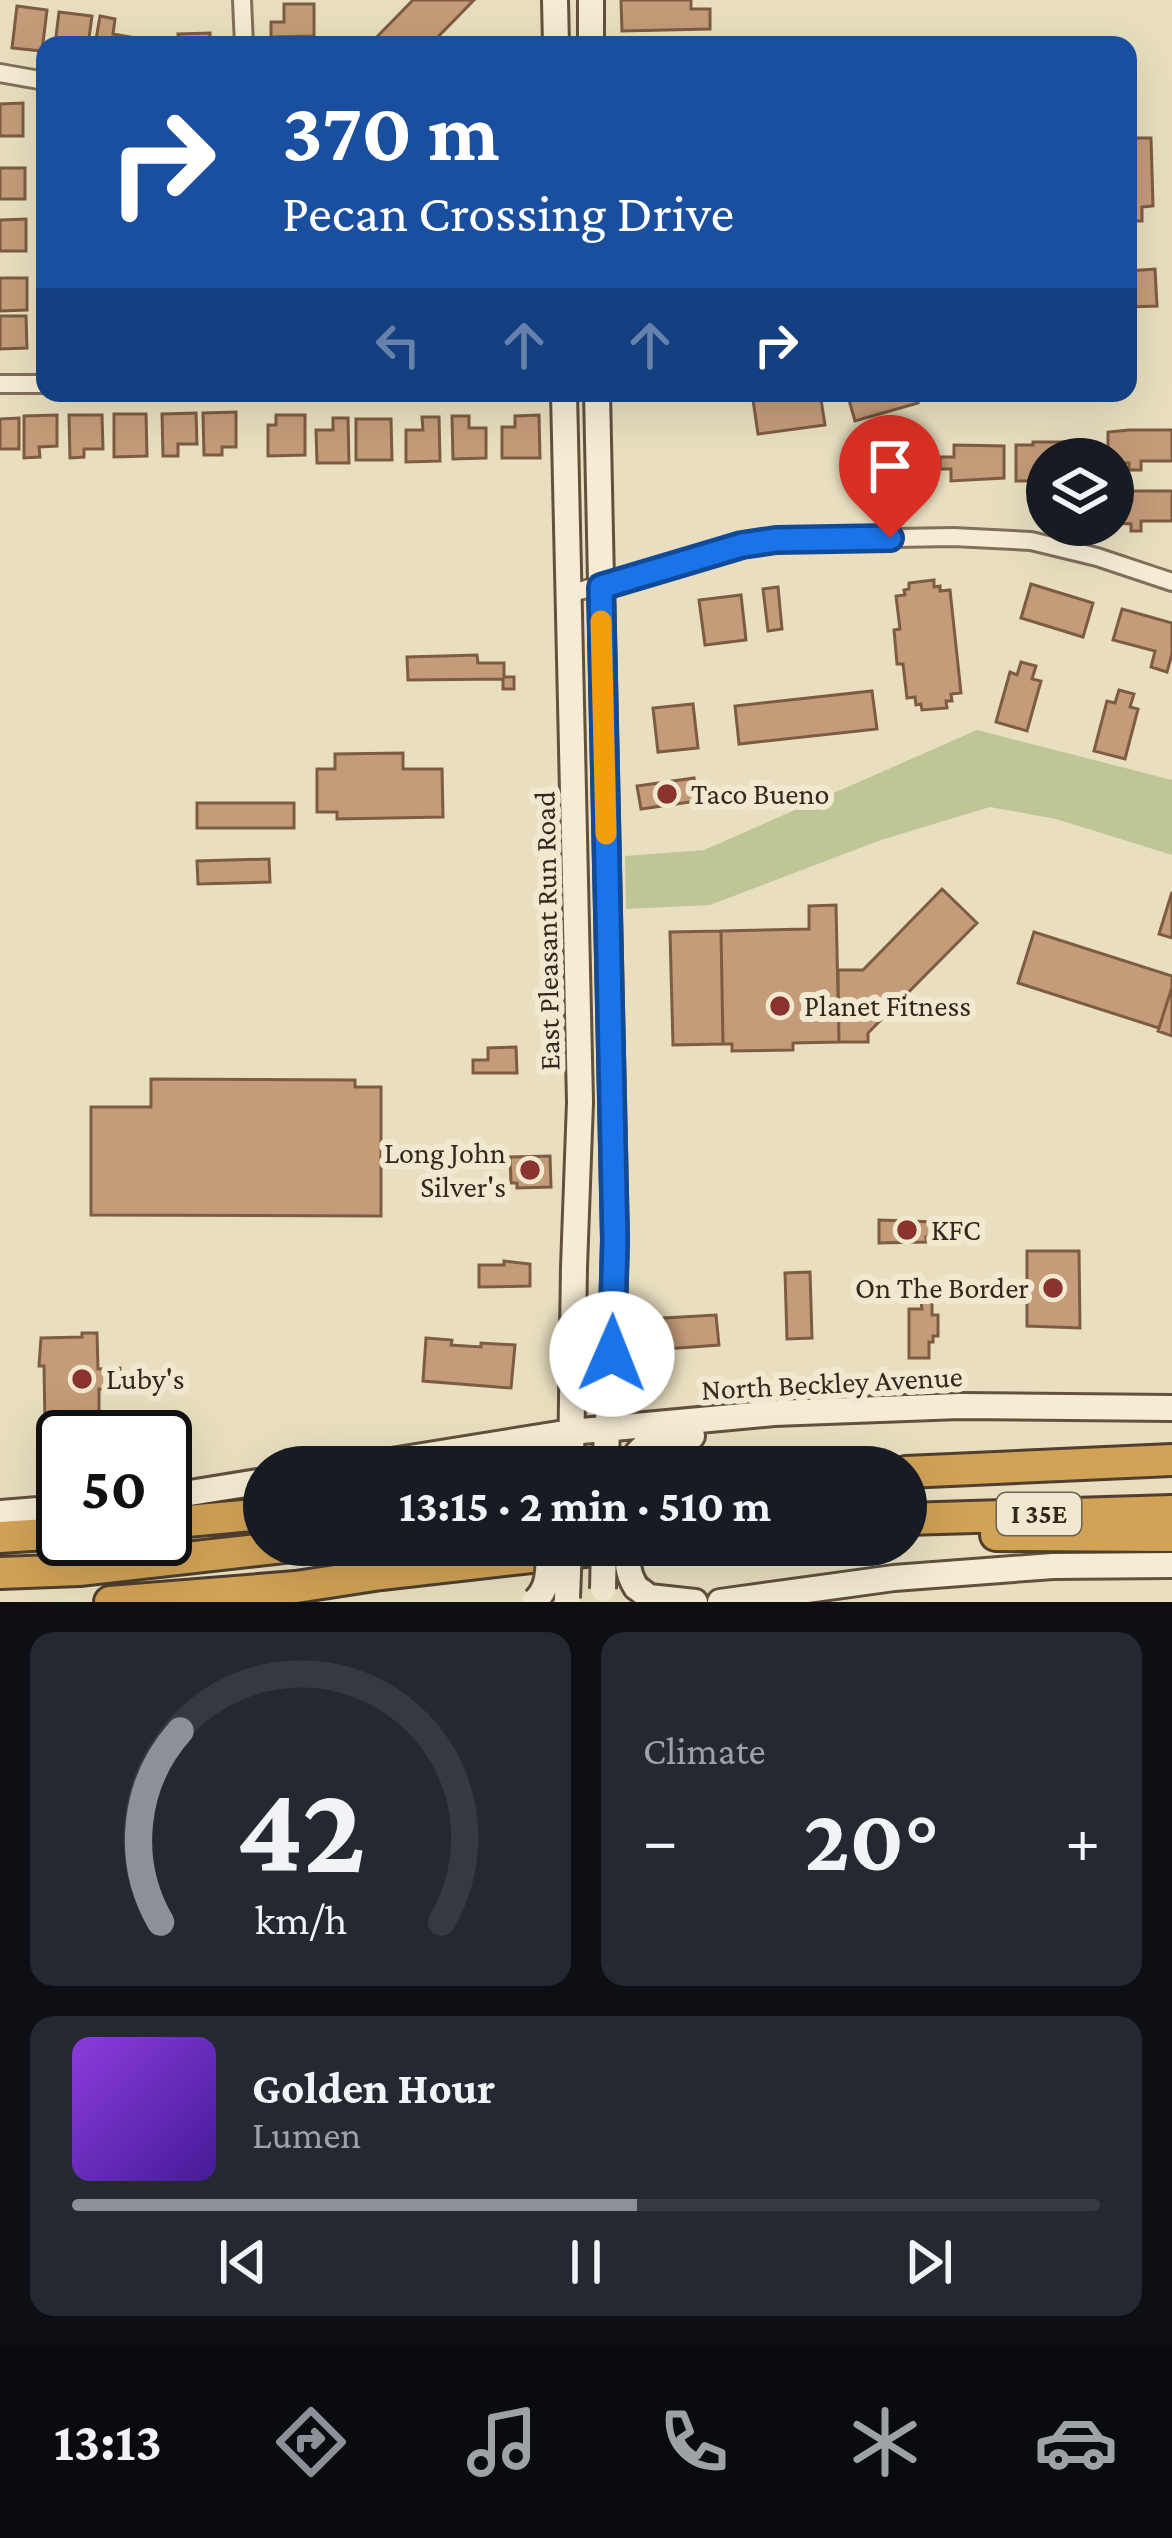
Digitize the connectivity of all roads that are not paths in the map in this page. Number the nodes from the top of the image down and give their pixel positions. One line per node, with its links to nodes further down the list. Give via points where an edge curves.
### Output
1 (242, 0): 4 (street)
2 (555, 0): 5 (main road)
3 (591, 0): 6 (main road)
4 (244, 36)
5 (556, 36)
6 (591, 36)
7 (0, 73): 8 (street)
8 (36, 79)
9 (0, 384): 10 (street)
10 (36, 384)
11 (564, 402): 15 (main road, East Pleasant Run Road)
12 (597, 402): 14 (main road, East Pleasant Run Road)
13 (1172, 582): 14 (street, via 1031,542 953,537 776,540)
14 (601, 587): 15 (street); 16 (main road, East Pleasant Run Road)
15 (569, 594): 17 (main road, East Pleasant Run Road)
16 (606, 832): 17 (main road); 18 (main road, East Pleasant Run Road)
17 (574, 834): 19 (main road, East Pleasant Run Road)
18 (608, 925): 19 (main road); 20 (main road, East Pleasant Run Road)
19 (577, 926): 21 (main road, East Pleasant Run Road)
20 (611, 1073): 21 (main road); 29 (main road, East Pleasant Run Road, via 615,1240)
21 (580, 1074): 28 (main road, East Pleasant Run Road)
22 (1172, 1408): 23 (main road, North Beckley Avenue)
23 (806, 1411): 30 (main road, North Beckley Avenue); 31 (main road, via 781,1424)
24 (509, 1442): 25 (main road, North Beckley Avenue); 26 (main road); 27 (main road, North Beckley Avenue)
25 (484, 1446)
26 (520, 1446)
27 (523, 1446)
28 (563, 1446)
29 (606, 1446)
30 (622, 1446)
31 (644, 1446)
32 (1172, 1457): 33 (highway, I 35E)
33 (927, 1471)
34 (243, 1484): 35 (main road)
35 (192, 1493)
36 (36, 1510): 38 (main road)
37 (1172, 1511): 40 (highway, I 35E)
38 (0, 1513)
39 (243, 1516): 41 (highway)
40 (927, 1518)
41 (192, 1521)
42 (36, 1535): 45 (highway)
43 (1172, 1536): 44 (highway)
44 (927, 1537)
45 (0, 1538)
46 (243, 1552): 53 (highway)
47 (1172, 1565): 61 (main road, via 915,1576)
48 (450, 1566): 54 (highway)
49 (548, 1566): 59 (main road, bridge)
50 (568, 1566): 56 (main road, bridge)
51 (604, 1566): 55 (main road, bridge)
52 (627, 1566): 60 (main road, bridge, via 649,1597)
53 (0, 1573)
54 (296, 1587): 57 (highway); 58 (highway)
55 (603, 1596)
56 (567, 1600)
57 (110, 1602)
58 (236, 1602)
59 (535, 1602)
60 (695, 1602)
61 (720, 1602)

